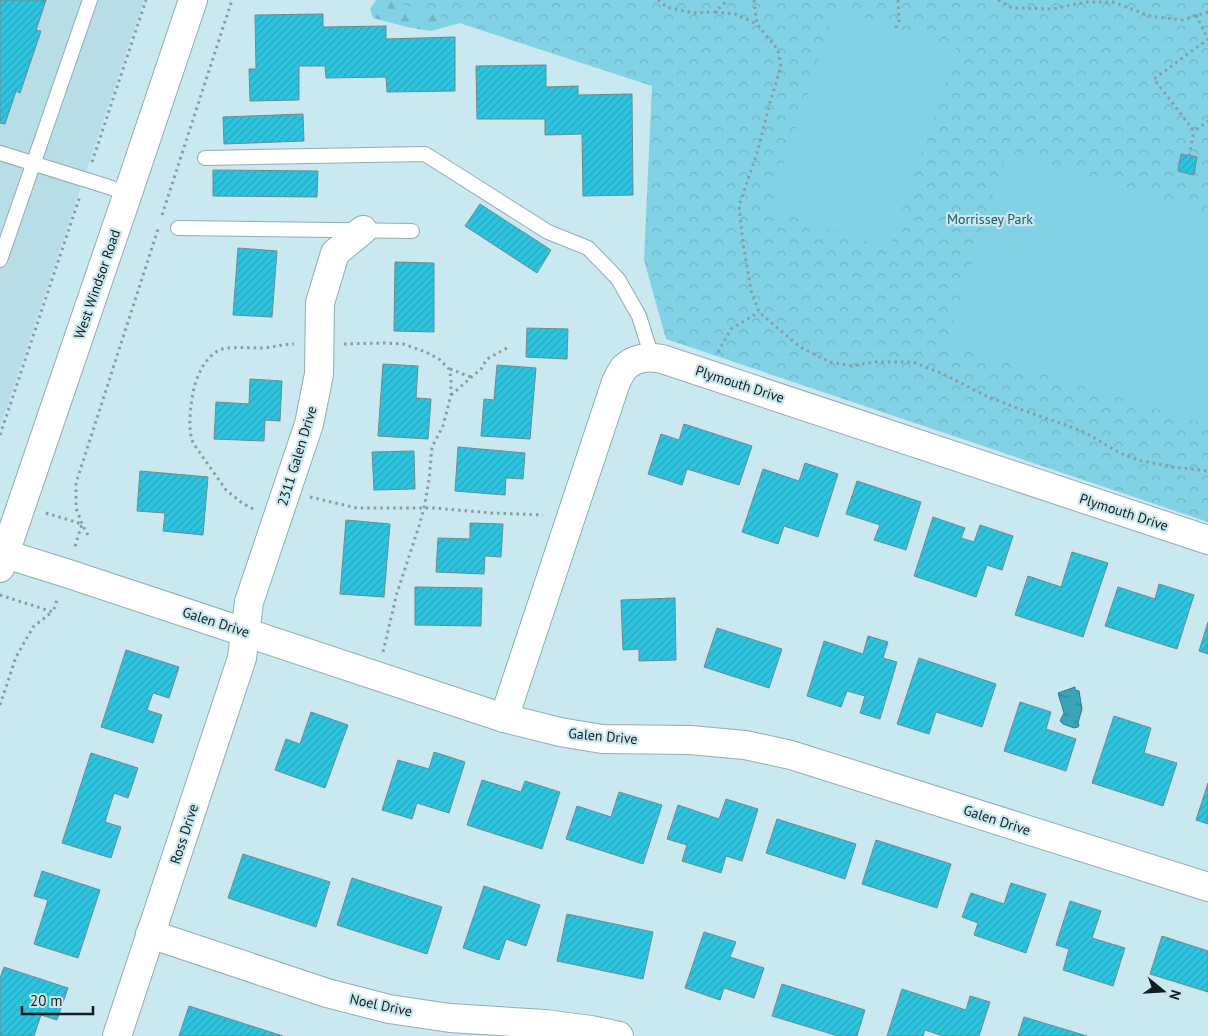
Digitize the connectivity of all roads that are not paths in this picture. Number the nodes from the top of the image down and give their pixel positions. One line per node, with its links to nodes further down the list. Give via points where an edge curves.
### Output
1 (90, 0): 5 (lane)
2 (193, 0): 6 (street, West Windsor Road)
3 (0, 153): 5 (lane)
4 (205, 158): 11 (lane, via 425,154 548,232 588,248 618,278 639,316)
5 (34, 164): 6 (lane); 10 (lane)
6 (128, 193): 13 (street, West Windsor Road)
7 (178, 228): 8 (lane)
8 (363, 230): 9 (lane); 14 (street, 2311 Galen Drive, via 336,253 320,303 318,374 309,424 249,602)
9 (412, 232)
10 (0, 260)
11 (652, 357): 12 (street, Plymouth Drive); 15 (street, via 635,360 624,368 616,382)
12 (1208, 540)
13 (2, 561): 14 (street, Galen Drive, via 66,572)
14 (245, 632): 15 (street, Galen Drive); 17 (street, Ross Drive, via 242,658)
15 (504, 718): 16 (street, Galen Drive, via 602,739 690,740 745,745 792,755)
16 (1208, 887)
17 (150, 934): 18 (street, Ross Drive); 19 (street, Noel Drive, via 327,993 389,1009 450,1018 545,1024)
18 (116, 1036)
19 (620, 1036)

